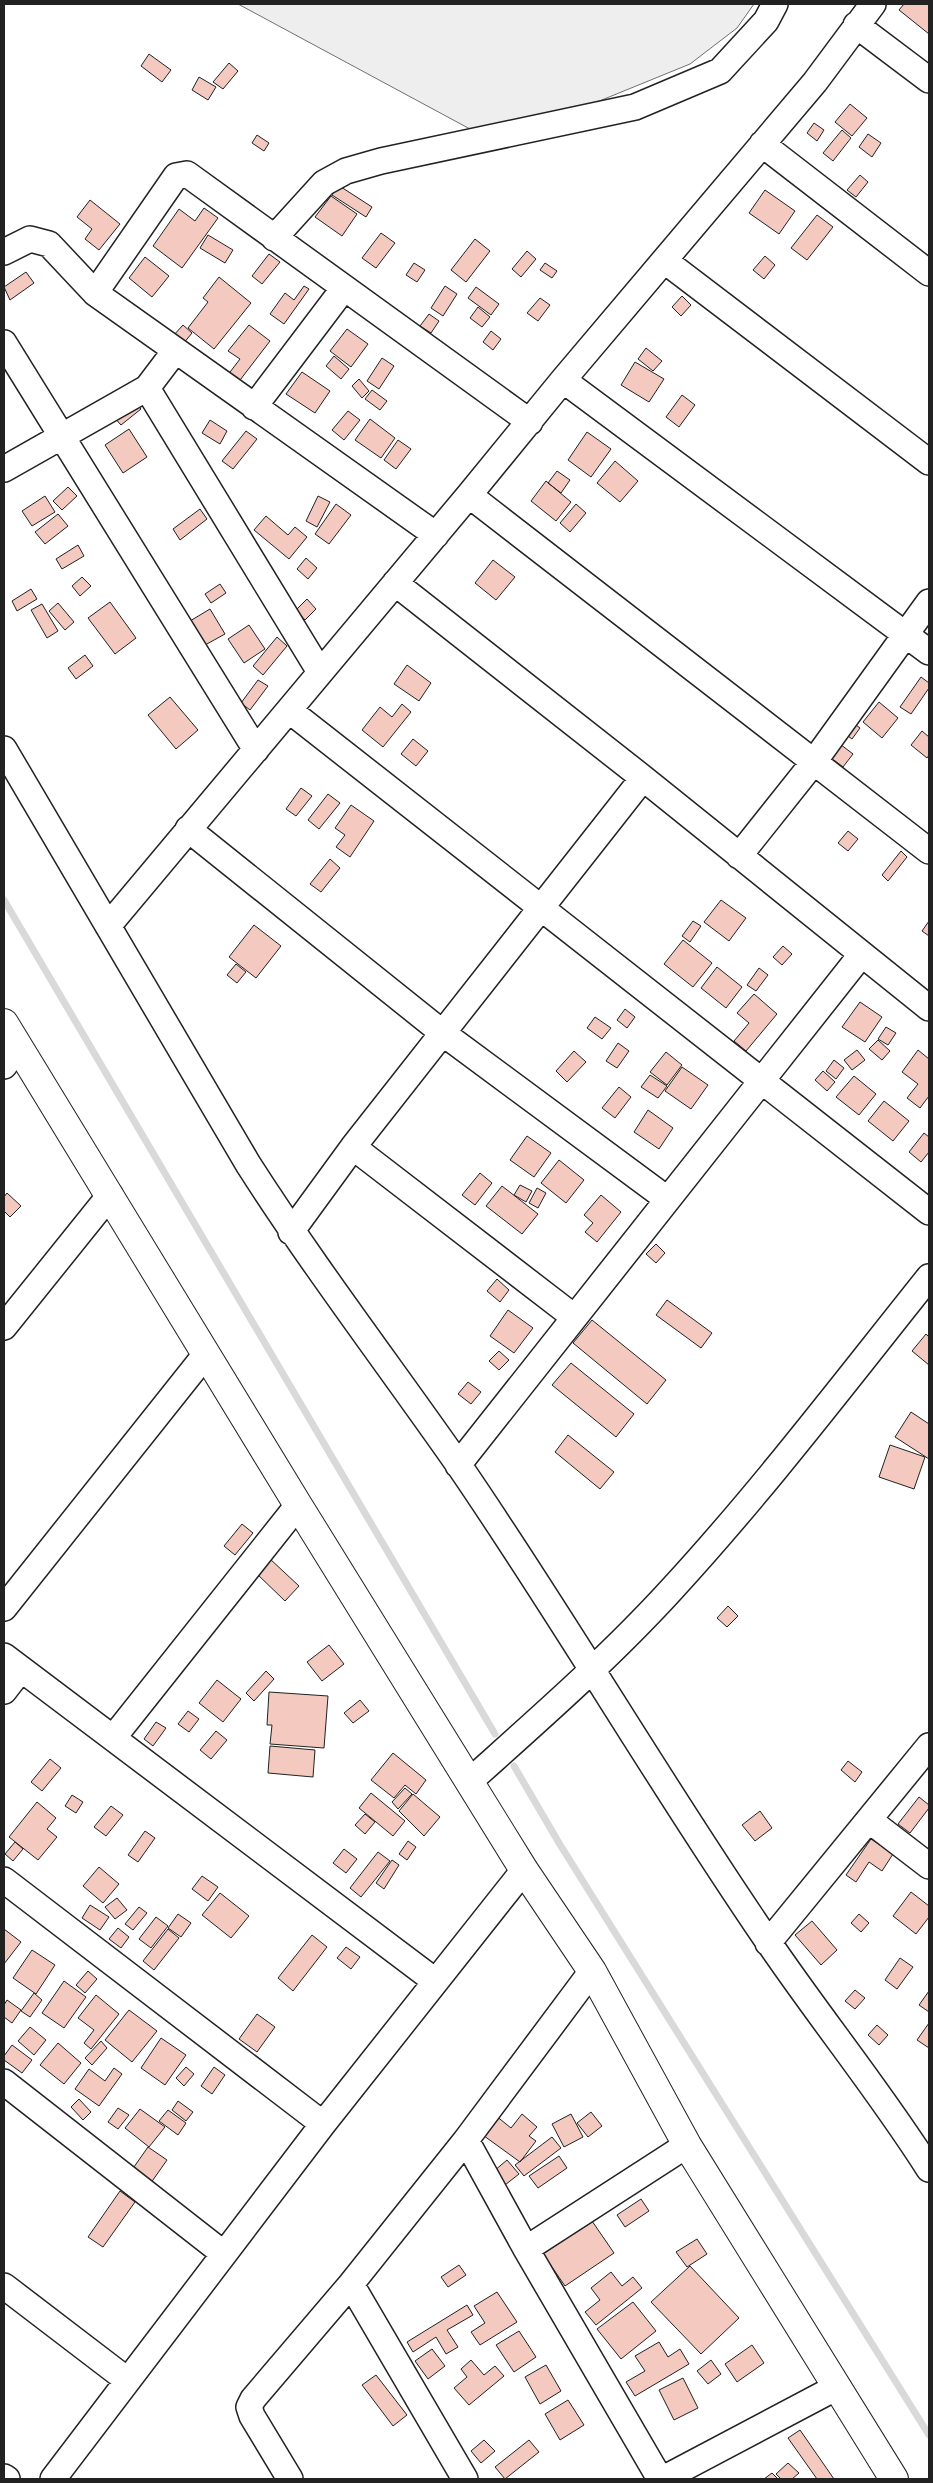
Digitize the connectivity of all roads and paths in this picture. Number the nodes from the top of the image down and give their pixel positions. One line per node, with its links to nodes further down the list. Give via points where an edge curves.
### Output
1 (775, 4): 6 (street, via 766,21 720,71 635,108 346,171 324,183)
2 (873, 4): 3 (street)
3 (856, 25): 4 (street); 5 (street, via 815,82)
4 (929, 80)
5 (762, 144): 8 (street); 9 (street)
6 (274, 238): 10 (street); 11 (street, via 187,174 181,174 176,176)
7 (4, 252): 11 (street, via 30,238 49,244)
8 (665, 261): 14 (street); 19 (street)
9 (929, 273)
10 (344, 288): 16 (street); 17 (street)
11 (95, 293): 13 (street)
12 (4, 343): 18 (street)
13 (176, 351): 15 (street); 16 (street)
14 (563, 380): 17 (street); 25 (street)
15 (147, 388): 18 (street); 27 (street)
16 (254, 407): 22 (street)
17 (530, 422): 21 (street)
18 (60, 435): 20 (street); 30 (street)
19 (929, 462)
20 (4, 469)
21 (469, 495): 22 (street); 31 (street)
22 (436, 535): 23 (street)
23 (395, 583): 27 (street); 32 (street)
24 (929, 602): 25 (street)
25 (906, 634): 26 (street); 31 (street)
26 (929, 652)
27 (320, 672): 28 (street)
28 (290, 711): 30 (street); 36 (street)
29 (4, 749): 37 (street)
30 (256, 750): 33 (street)
31 (813, 763): 34 (street); 35 (street)
32 (642, 778): 35 (street); 36 (street)
33 (188, 829): 37 (street); 41 (street)
34 (929, 851)
35 (739, 856): 38 (street)
36 (542, 907): 41 (street); 43 (street)
37 (108, 926): 48 (street)
38 (861, 955): 39 (street); 43 (street)
39 (929, 1008)
40 (4, 1023): 42 (main road)
41 (444, 1034): 44 (street); 46 (street)
42 (11, 1057): 45 (main road)
43 (762, 1082): 46 (street); 47 (street)
44 (353, 1147): 48 (street); 50 (street)
45 (110, 1195): 51 (street); 52 (main road)
46 (667, 1199): 50 (street)
47 (929, 1212)
48 (291, 1232): 53 (street)
49 (929, 1277): 57 (street, via 784,1459 672,1589)
50 (574, 1317): 53 (street)
51 (4, 1326)
52 (206, 1354): 54 (main road); 55 (street)
53 (458, 1465): 57 (street)
54 (298, 1505): 59 (street); 61 (main road)
55 (4, 1608)
56 (13, 1662): 58 (street); 59 (street)
57 (592, 1671): 61 (street); 66 (street, via 672,1800)
58 (4, 1691)
59 (113, 1738): 68 (street)
60 (929, 1746): 62 (street)
61 (470, 1781): 64 (main road)
62 (869, 1820): 63 (street); 66 (street)
63 (929, 1866)
64 (524, 1870): 67 (main road); 68 (street)
65 (6, 1885): 70 (street)
66 (768, 1943): 73 (street)
67 (592, 1971): 71 (street); 72 (main road)
68 (436, 1981): 70 (street)
69 (4, 2082): 75 (street)
70 (323, 2124): 75 (street)
71 (466, 2140): 74 (street); 76 (street)
72 (687, 2145): 74 (street); 79 (main road)
73 (926, 2155)
74 (526, 2250): 85 (street)
75 (224, 2254): 78 (street)
76 (350, 2284): 83 (street, via 249,2407); 84 (street)
77 (4, 2286): 78 (street)
78 (127, 2380): 82 (street)
79 (837, 2387): 85 (street); 86 (main road)
80 (4, 2477): 81 (street)
81 (7, 2479)
82 (53, 2479)
83 (290, 2479)
84 (465, 2479)
85 (661, 2479)
86 (894, 2479)

